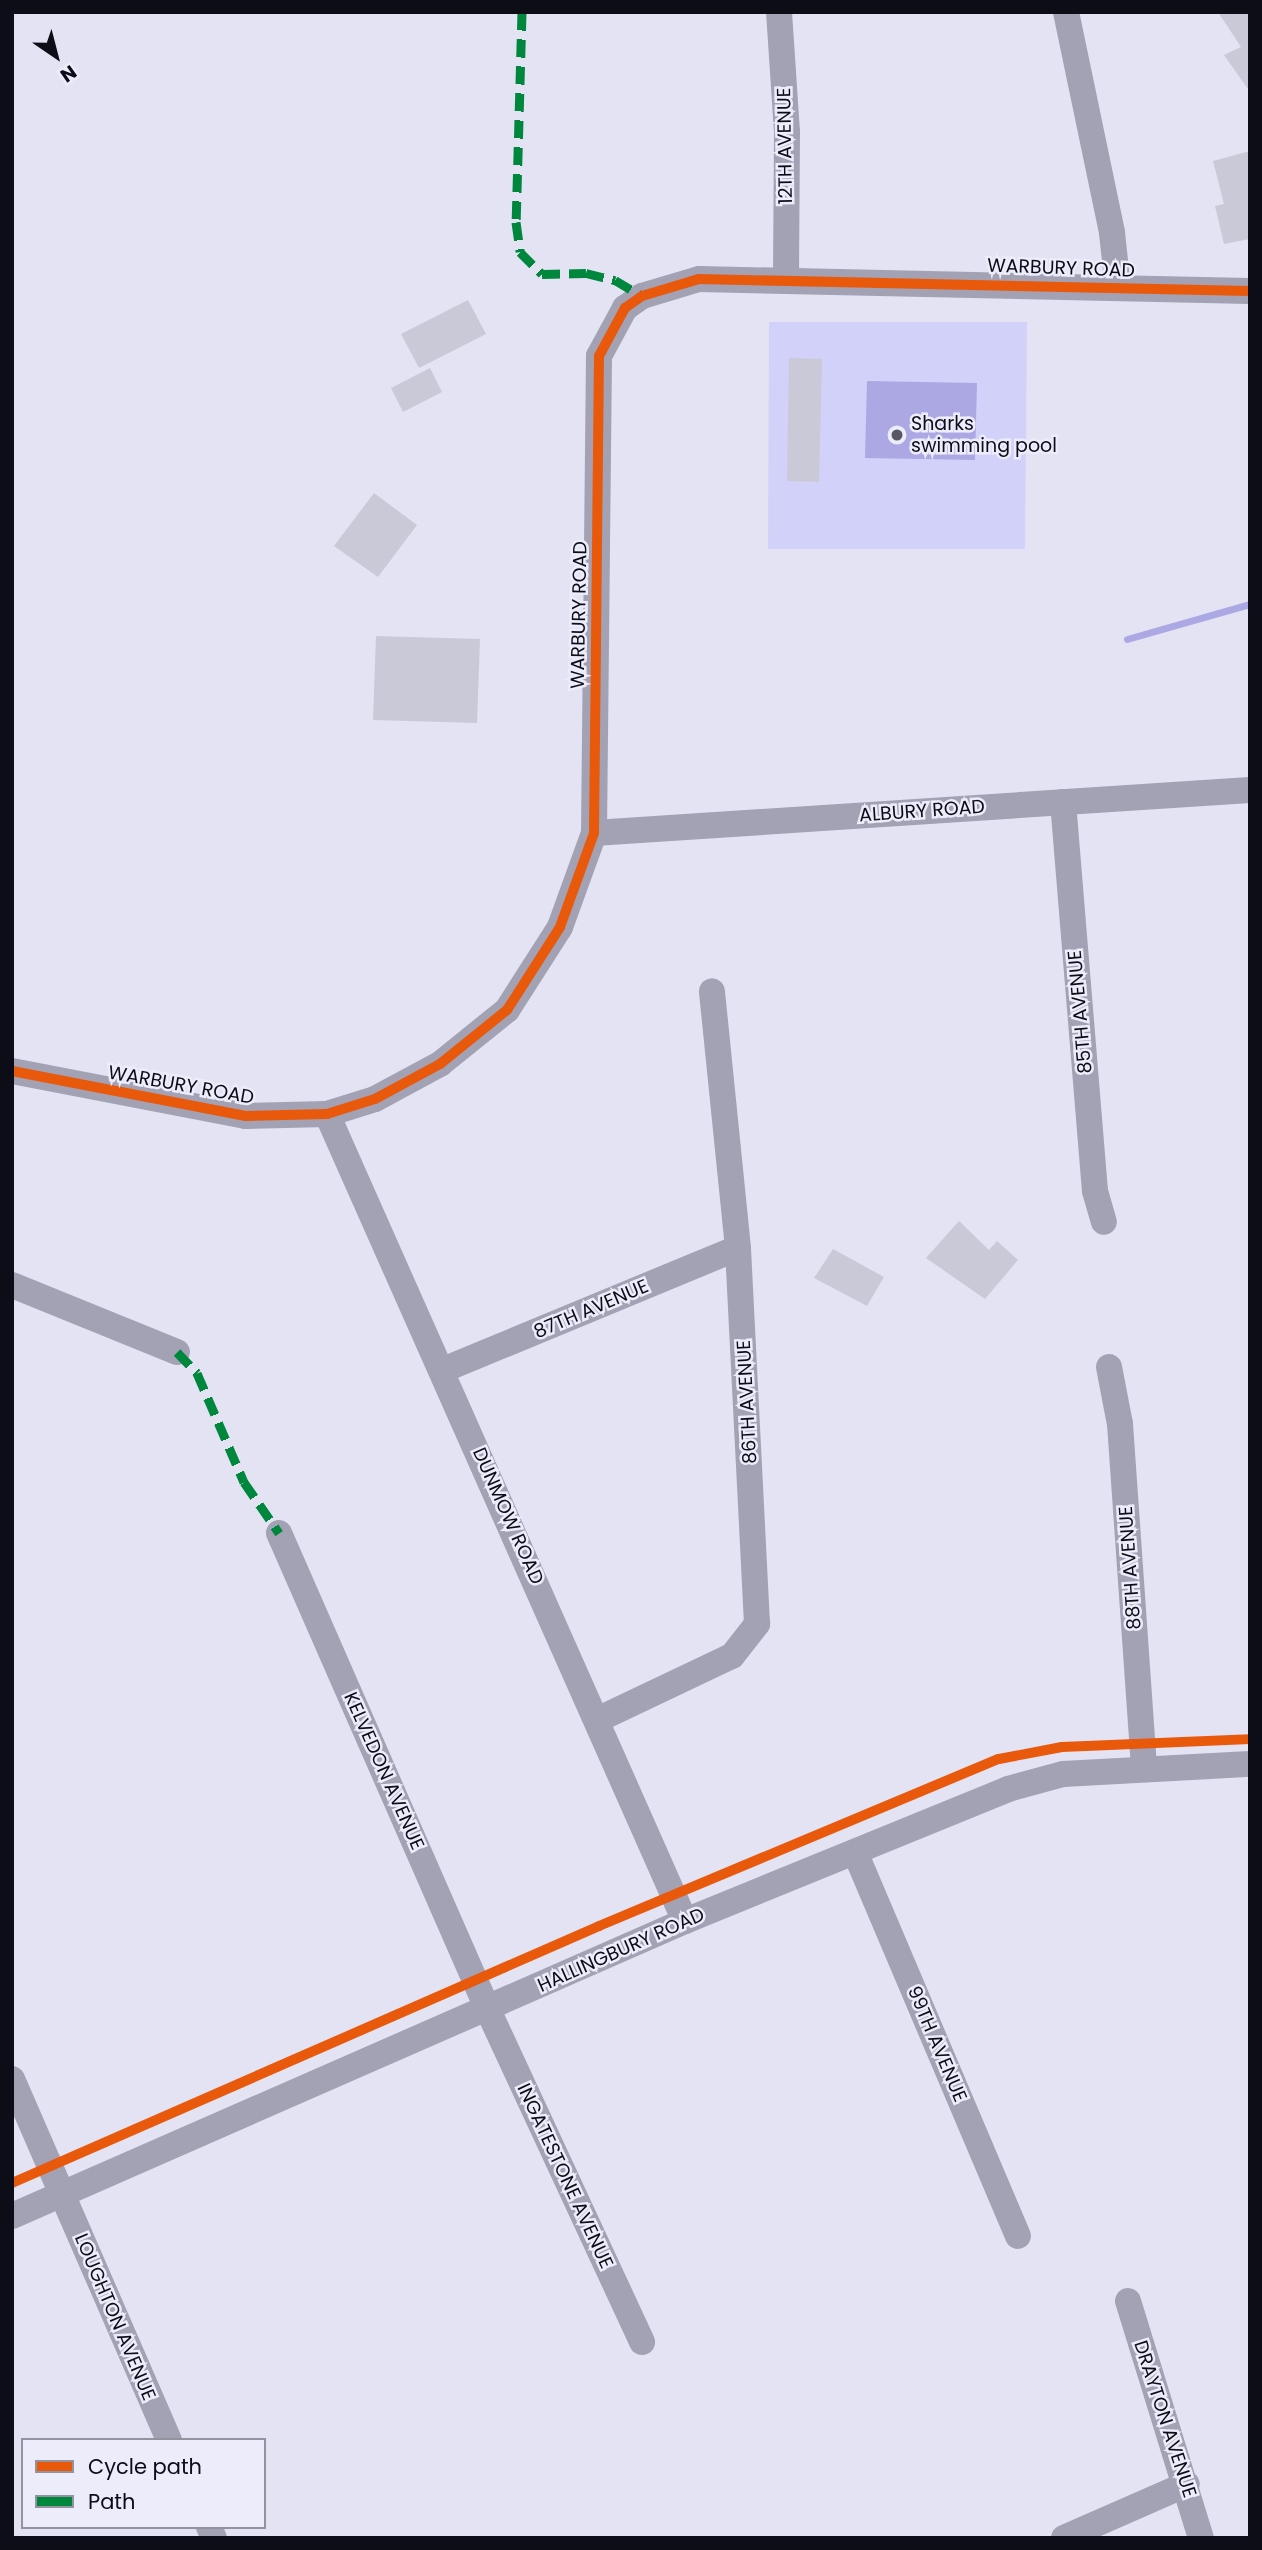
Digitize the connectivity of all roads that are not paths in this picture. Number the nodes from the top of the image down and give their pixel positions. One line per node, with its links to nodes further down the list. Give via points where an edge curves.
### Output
1 (779, 12): 3 (street, 12TH AVENUE, via 787,132)
2 (1066, 12): 4 (street, via 1112,233)
3 (786, 280): 4 (street, WARBURY ROAD); 8 (street, WARBURY ROAD, via 699,279 671,284 625,308 599,356)
4 (1118, 288): 5 (street, WARBURY ROAD)
5 (1250, 291)
6 (1250, 790): 7 (street, ALBURY ROAD)
7 (1063, 802): 8 (street, ALBURY ROAD); 12 (street, 85TH AVENUE, via 1095,1191)
8 (594, 832): 11 (street, WARBURY ROAD, via 560,927 507,1010 440,1064 374,1099)
9 (712, 991): 13 (street, 86TH AVENUE)
10 (12, 1071): 11 (street, WARBURY ROAD, via 246,1116)
11 (327, 1114): 17 (street, DUNMOW ROAD)
12 (1104, 1222)
13 (738, 1248): 17 (street, 87TH AVENUE); 19 (street, 86TH AVENUE, via 757,1625 732,1656)
14 (12, 1285): 15 (street)
15 (177, 1352)
16 (1109, 1367): 21 (street, 88TH AVENUE, via 1119,1424)
17 (443, 1370): 19 (street, DUNMOW ROAD)
18 (279, 1533): 24 (street, KELVEDON AVENUE)
19 (597, 1720): 23 (street, DUNMOW ROAD)
20 (1250, 1764): 21 (street, HALLINGBURY ROAD)
21 (1144, 1769): 22 (street, HALLINGBURY ROAD, via 1033,1780)
22 (855, 1852): 23 (street, HALLINGBURY ROAD); 28 (street, 99TH AVENUE)
23 (685, 1921): 24 (street, HALLINGBURY ROAD)
24 (488, 2010): 26 (street, HALLINGBURY ROAD); 30 (street, INGATESTONE AVENUE)
25 (12, 2079): 26 (street, LOUGHTON AVENUE)
26 (62, 2194): 27 (street, HALLINGBURY ROAD); 31 (street, LOUGHTON AVENUE)
27 (12, 2216)
28 (1018, 2236)
29 (1128, 2301): 32 (street, DRAYTON AVENUE)
30 (642, 2342)
31 (168, 2438)
32 (1187, 2484): 33 (street); 34 (street, DRAYTON AVENUE)
33 (1064, 2538)
34 (1201, 2538)

